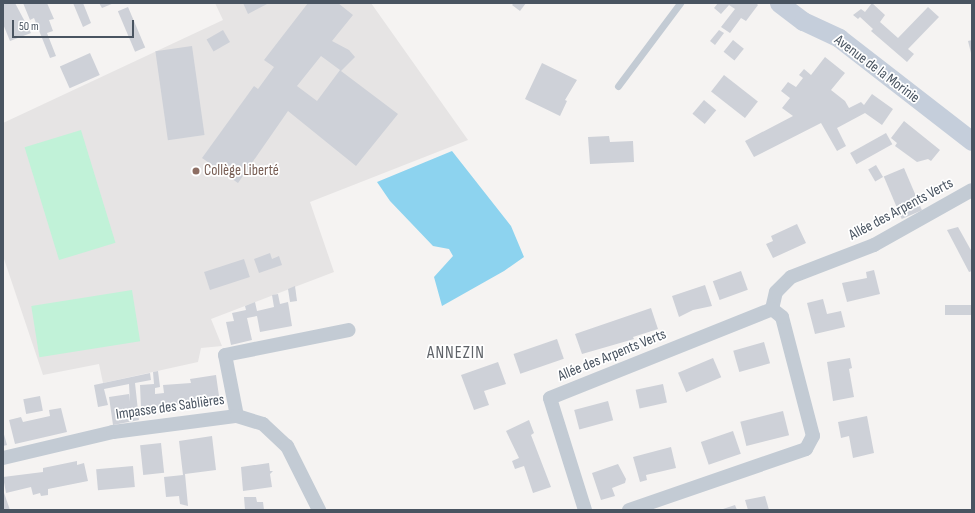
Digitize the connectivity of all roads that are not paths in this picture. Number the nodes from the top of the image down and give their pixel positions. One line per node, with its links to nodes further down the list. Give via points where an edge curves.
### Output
1 (680, 3): 3 (lane)
2 (779, 3): 4 (main road, Avenue de la Morinie, via 803,21 839,38)
3 (618, 86)
4 (972, 141)
5 (972, 190): 6 (street, Allée des Arpents Verts, via 874,245 790,277 776,292)
6 (772, 308): 11 (street, Allée des Arpents Verts, via 550,398); 12 (street, via 782,317 813,436 806,449)
7 (349, 330): 8 (street, via 225,355)
8 (237, 416): 9 (street, Impasse des Sablières, via 114,432); 10 (street, Impasse des Sablières, via 263,424 287,446)
9 (3, 458)
10 (319, 510)
11 (584, 510)
12 (629, 510)

